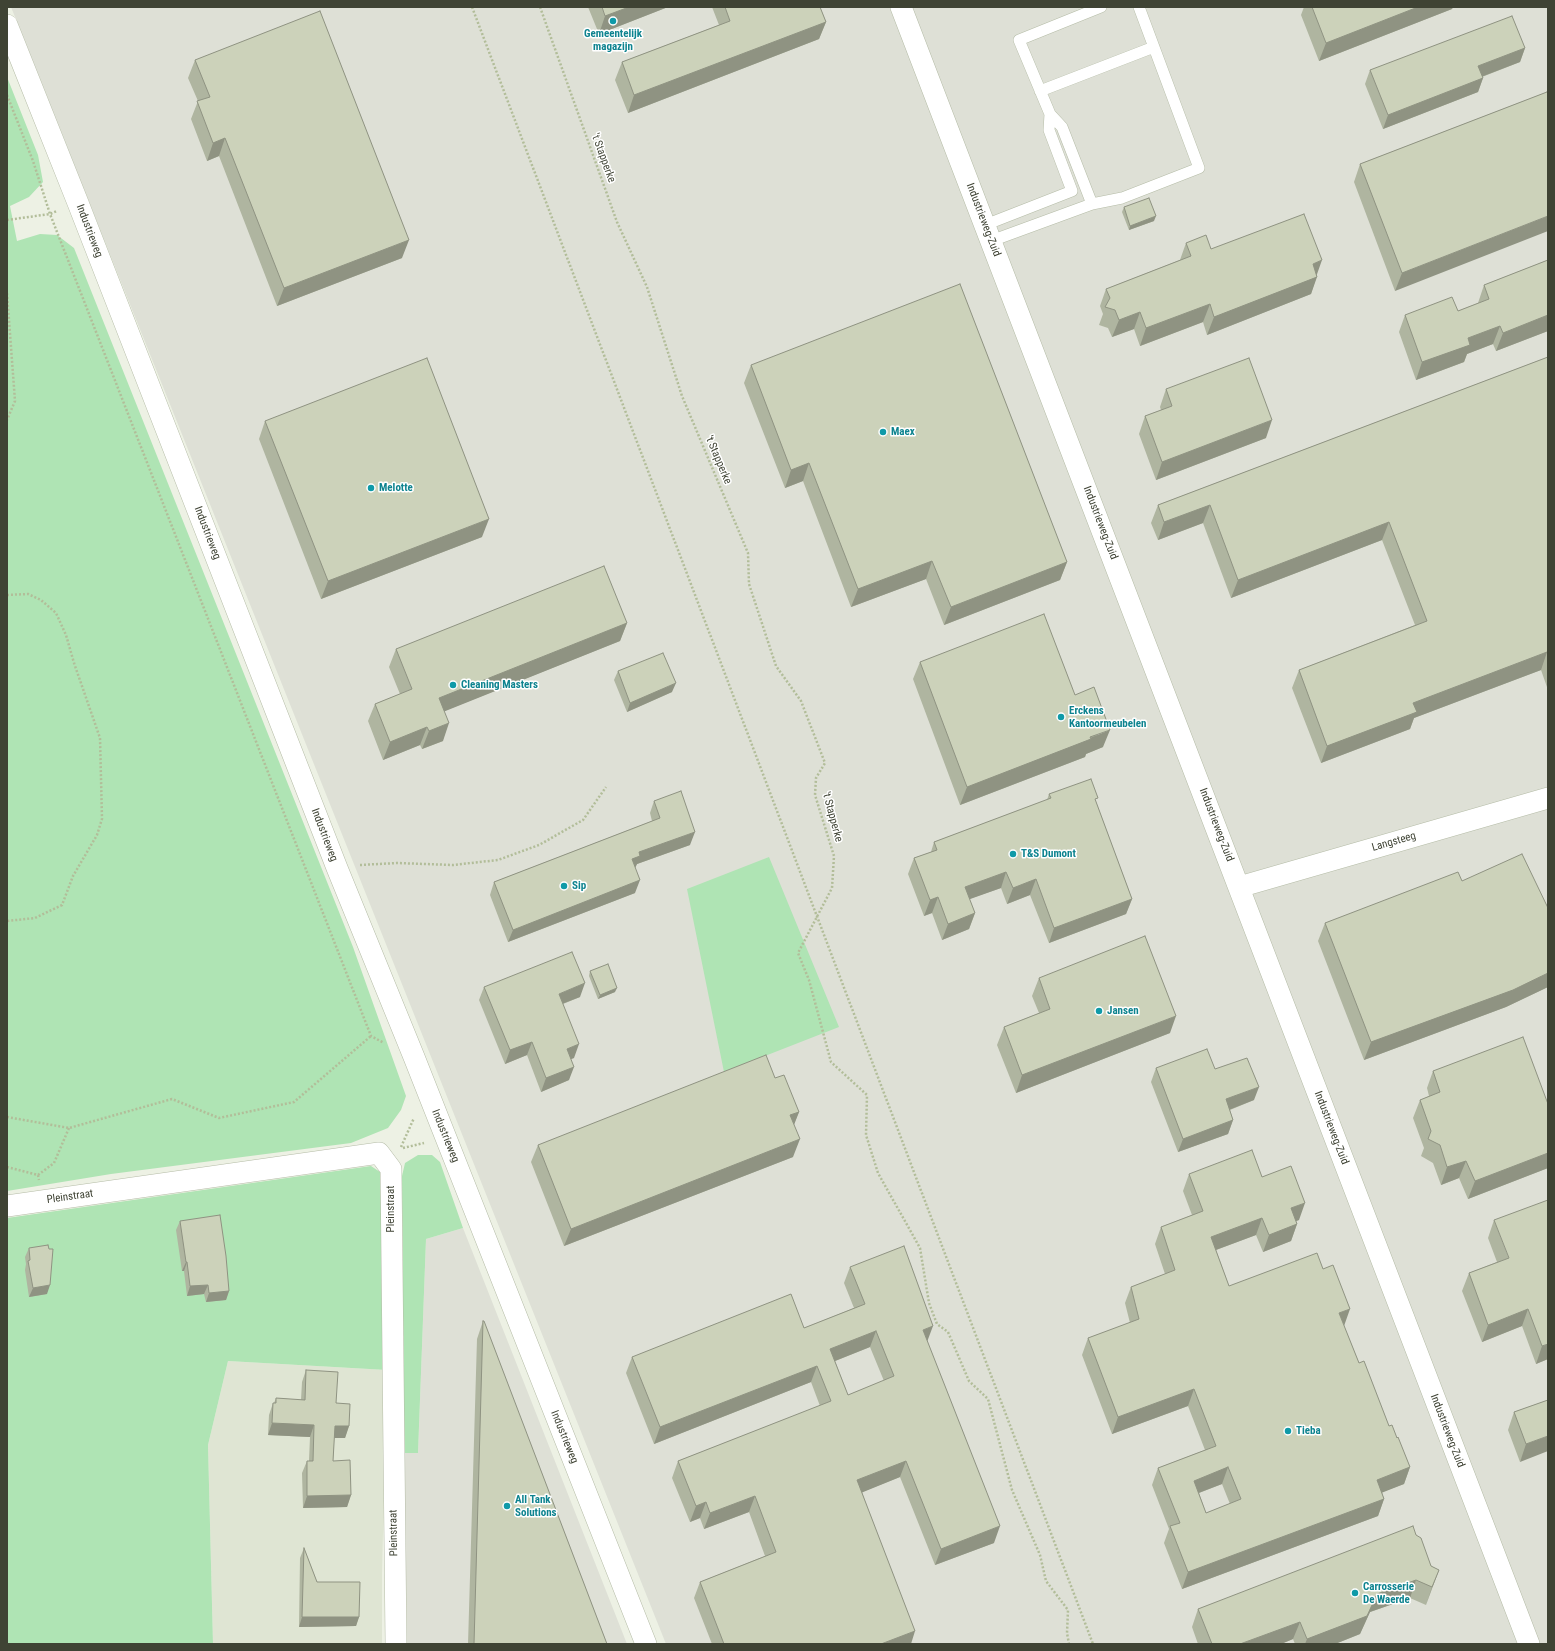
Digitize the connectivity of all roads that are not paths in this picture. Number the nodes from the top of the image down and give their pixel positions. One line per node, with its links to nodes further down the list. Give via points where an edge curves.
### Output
1 (901, 7): 9 (street, Industrieweg-Zuid)
2 (1101, 7): 6 (lane, via 1019,40)
3 (1139, 7): 5 (lane)
4 (7, 25): 14 (street, Industrieweg, via 337,868)
5 (1154, 47): 6 (lane); 8 (lane, via 1199,168 1122,198)
6 (1040, 91): 7 (lane)
7 (1050, 114): 8 (lane, via 1062,126); 9 (lane, via 1049,130 1072,190)
8 (1092, 204): 9 (lane)
9 (988, 233): 11 (street, Industrieweg-Zuid)
10 (1548, 798): 11 (street, Langsteeg)
11 (1240, 887): 15 (street, Industrieweg-Zuid)
12 (7, 1206): 13 (street, Pleinstraat, via 379,1153 391,1169)
13 (396, 1644)
14 (646, 1644)
15 (1528, 1644)

